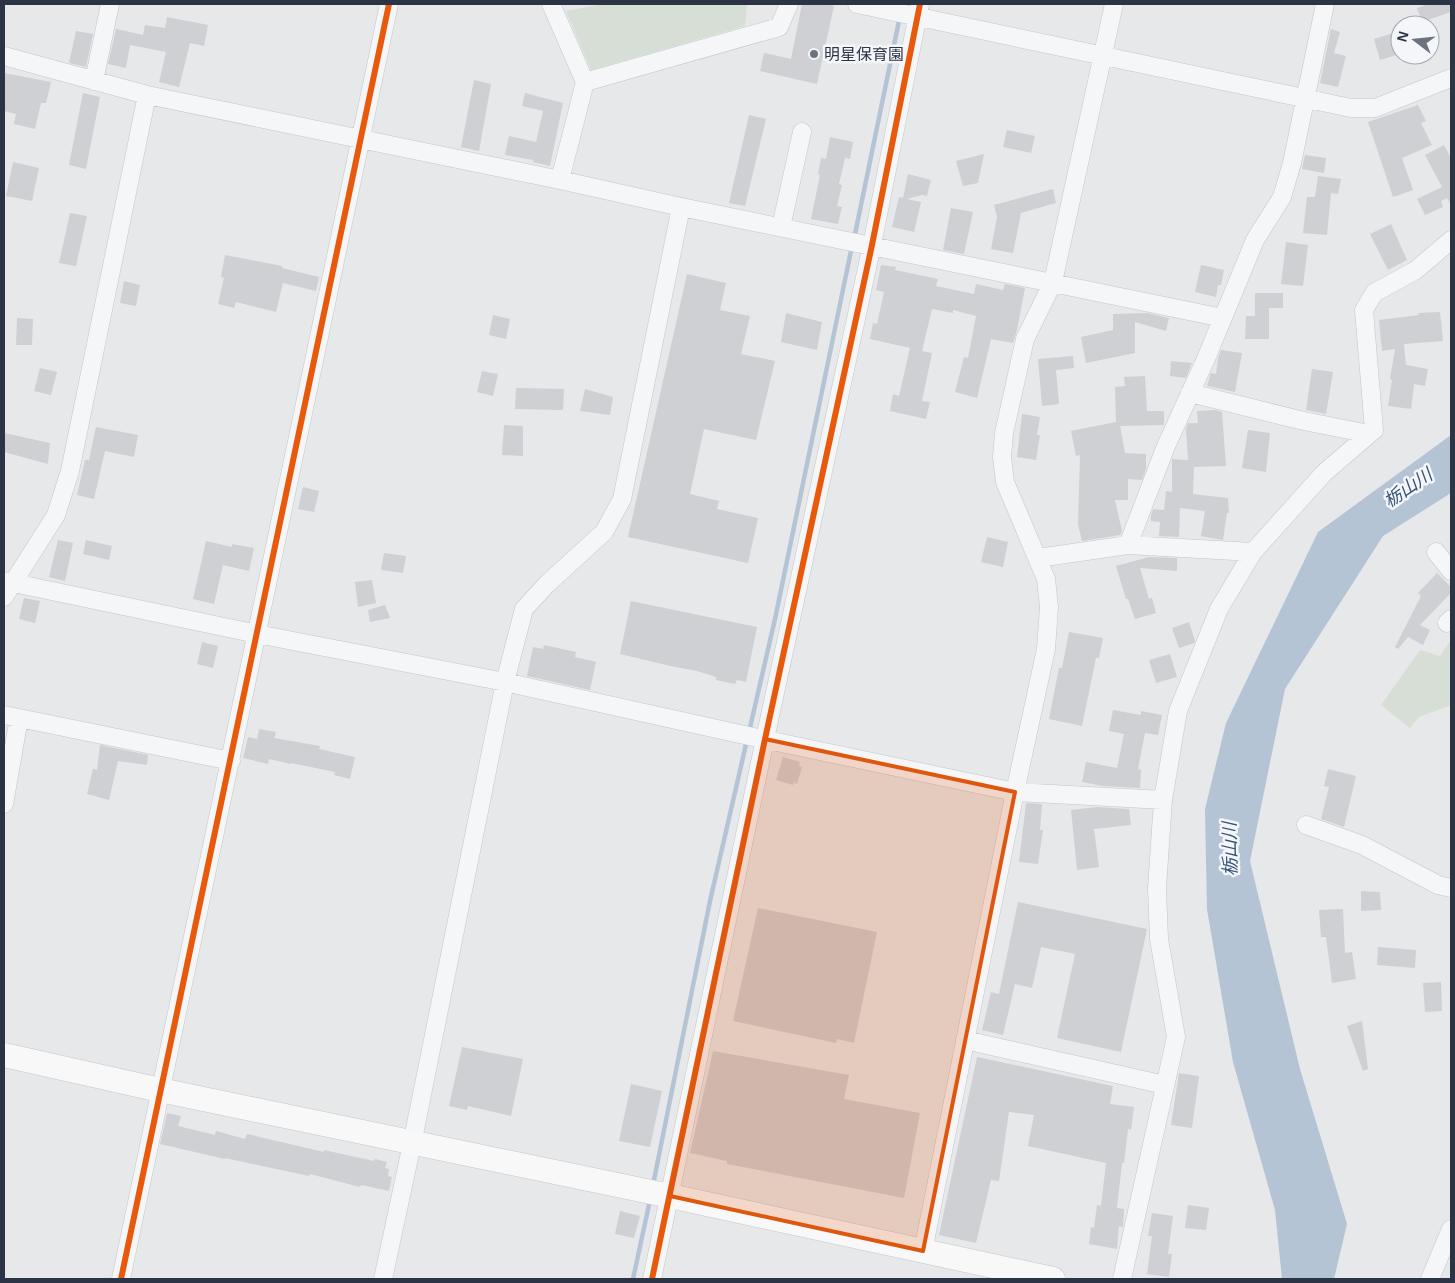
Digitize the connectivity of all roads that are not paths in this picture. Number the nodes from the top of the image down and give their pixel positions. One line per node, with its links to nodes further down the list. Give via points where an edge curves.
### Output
1 (110, 4): 12 (street)
2 (389, 4): 17 (street)
3 (551, 4): 13 (street)
4 (789, 4): 13 (street, via 779,27)
5 (857, 4): 8 (street)
6 (1114, 4): 9 (street)
7 (1325, 4): 15 (street)
8 (919, 10): 9 (street); 22 (street)
9 (1103, 54): 15 (street); 23 (street)
10 (4, 56): 12 (street)
11 (1451, 78): 15 (street, via 1375,108 1351,108)
12 (94, 81): 14 (street)
13 (585, 82): 18 (street)
14 (147, 95): 17 (street); 32 (street, via 70,471 56,514)
15 (1306, 97): 24 (street, via 1282,197 1255,240)
16 (802, 132): 20 (street)
17 (360, 140): 18 (street); 33 (street)
18 (560, 180): 19 (street)
19 (680, 207): 20 (street); 34 (street, via 622,499 604,532 524,609)
20 (781, 227): 22 (street)
21 (1451, 240): 26 (street, via 1416,270 1374,293 1364,310 1374,430)
22 (872, 245): 23 (street); 36 (street)
23 (1053, 282): 24 (street); 30 (street, via 1025,340 1004,433 1002,457 1004,482)
24 (1223, 318): 25 (street)
25 (1190, 393): 26 (street); 27 (street)
26 (1370, 434): 28 (street, via 1324,472)
27 (1128, 545): 28 (street); 30 (street)
28 (1253, 552): 39 (street, via 1220,608 1178,711)
29 (1436, 552): 31 (street)
30 (1038, 558): 38 (street, via 1046,579 1049,607 1046,649)
31 (1451, 571)
32 (7, 587): 33 (street)
33 (257, 634): 34 (street); 37 (street)
34 (505, 682): 36 (street); 47 (street)
35 (11, 716): 37 (street); 40 (street)
36 (762, 738): 38 (street); 48 (street)
37 (231, 761): 46 (street)
38 (1015, 792): 39 (street); 43 (street)
39 (1163, 800): 45 (street, via 1157,888 1159,939 1176,1037)
40 (4, 804)
41 (1306, 825): 42 (street, via 1362,845 1438,885)
42 (1451, 888)
43 (965, 1040): 45 (street); 50 (street)
44 (4, 1056): 46 (street)
45 (1165, 1085): 55 (street)
46 (160, 1090): 47 (street); 51 (street)
47 (412, 1144): 48 (street); 52 (street)
48 (670, 1196): 50 (street); 53 (street)
49 (1451, 1230): 56 (street)
50 (923, 1251): 54 (street)
51 (121, 1279)
52 (383, 1279)
53 (652, 1279)
54 (1053, 1279)
55 (1122, 1279)
56 (1430, 1279)

